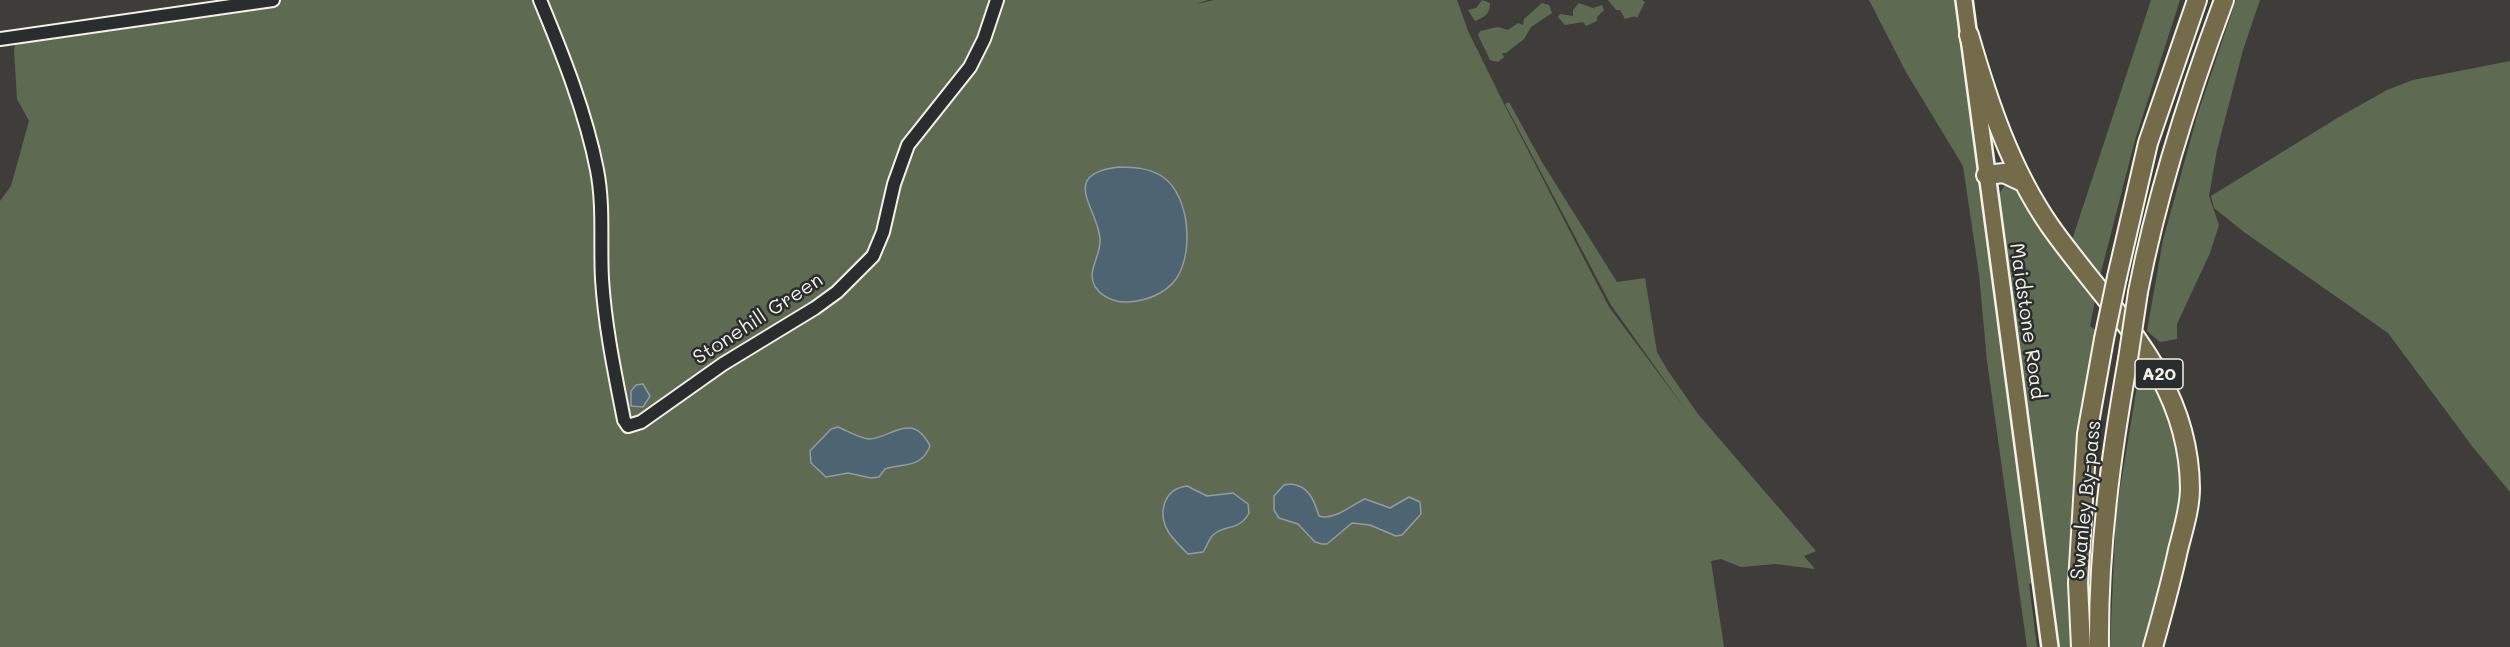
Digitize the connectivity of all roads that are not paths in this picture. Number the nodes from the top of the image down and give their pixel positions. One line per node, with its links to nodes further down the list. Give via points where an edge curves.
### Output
1 (273, 0): 8 (street)
2 (540, 0): 3 (street, Stonehill Green, via 597,170 608,334 628,426 648,418 723,364 815,308 873,256 884,232 894,184 908,145 970,67)
3 (996, 0)
4 (1964, 0): 7 (main road, Maidstone Road)
5 (2197, 0): 12 (highway, Swanley By-pass, bridge, via 2148,143 2104,339 2087,434 2078,583)
6 (2224, 0): 13 (highway, Swanley By-pass / A20, bridge, via 2177,140 2138,292 2104,510)
7 (1969, 35): 9 (main road, Maidstone Road); 10 (highway, A20, via 1989,104)
8 (0, 39)
9 (1986, 175): 10 (highway, via 2004,173); 11 (main road, Maidstone Road)
10 (2023, 182): 14 (highway, A20, via 2050,225 2149,354 2174,402 2187,452 2190,489 2187,515)
11 (2050, 647)
12 (2081, 647)
13 (2099, 647)
14 (2153, 647)

